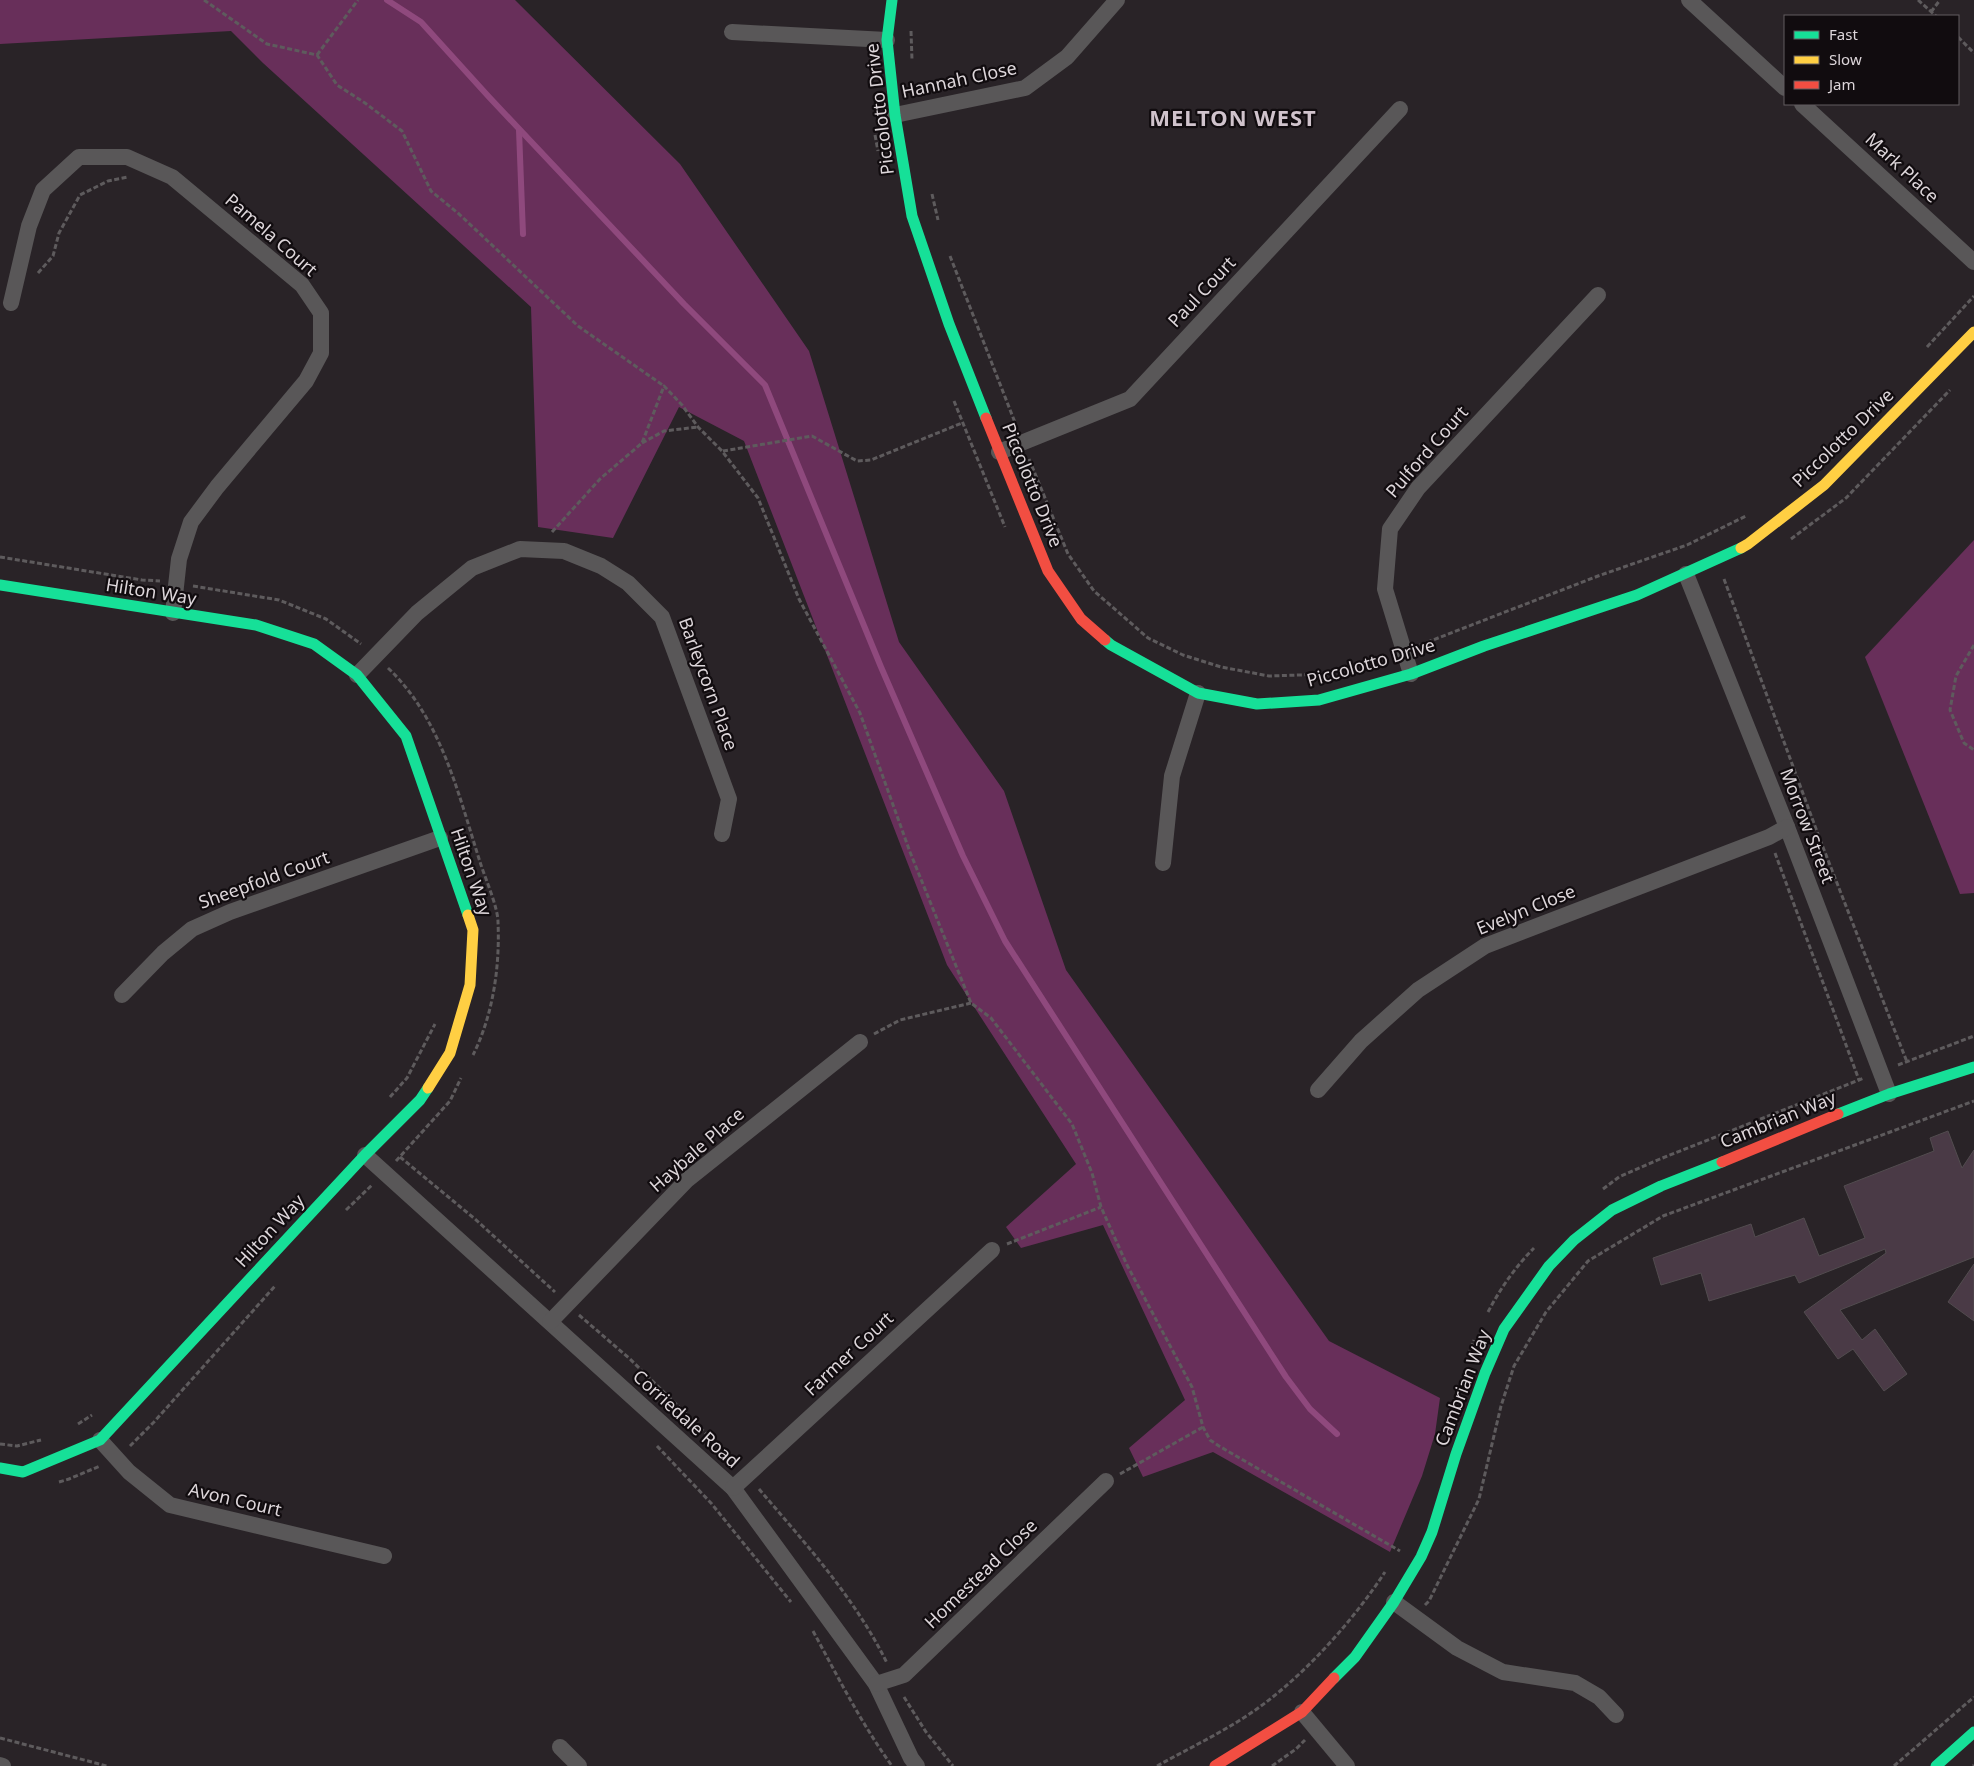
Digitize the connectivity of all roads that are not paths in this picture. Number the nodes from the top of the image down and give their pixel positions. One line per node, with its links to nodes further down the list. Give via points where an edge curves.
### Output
1 (892, 0): 5 (street, Piccolotto Drive)
2 (1117, 0): 9 (street, Hannah Close, via 1067,57 1025,88)
3 (1689, 0): 6 (street)
4 (732, 32): 5 (street)
5 (887, 40): 9 (street, Piccolotto Drive)
6 (1784, 87)
7 (1803, 105): 10 (street, Mark Place)
8 (1400, 109): 14 (street, Paul Court, via 1130,399)
9 (895, 114): 14 (street, Piccolotto Drive, via 912,216 949,324)
10 (1974, 262)
11 (1598, 295): 18 (street, Pulford Court, via 1418,488 1390,529 1385,589)
12 (11, 303): 17 (street, Pamela Court, via 29,226 43,190 79,156 127,157 172,177 302,285 321,313 321,353 306,381 191,522 179,559)
13 (1974, 332): 15 (street, Piccolotto Drive, via 1824,485 1748,544)
14 (999, 452): 20 (street, Piccolotto Drive, via 1048,571 1081,619 1111,645)
15 (1686, 574): 18 (street, Piccolotto Drive, via 1637,595); 21 (street, Morrow Street)
16 (0, 585): 17 (street, Hilton Way)
17 (173, 613): 19 (street, Hilton Way, via 256,625 314,644)
18 (1411, 674): 20 (street, Piccolotto Drive, via 1318,700 1257,704)
19 (357, 675): 22 (street, Barleycorn Place, via 417,613 472,568 520,549 564,551 601,566 628,583 662,617 729,799); 23 (street, Hilton Way, via 406,736)
20 (1198, 693): 24 (street, via 1172,776)
21 (1787, 828): 28 (street, Evelyn Close, via 1485,946 1418,990 1361,1041); 29 (street, Morrow Street)
22 (722, 834)
23 (440, 838): 25 (street, Sheepfold Court, via 230,912 192,929); 30 (street, Hilton Way, via 473,930 470,985 450,1053 420,1100)
24 (1163, 863)
25 (122, 995)
26 (860, 1042): 32 (street, Haybale Place, via 687,1180)
27 (1974, 1067): 29 (street, Cambrian Way)
28 (1318, 1090)
29 (1889, 1094): 38 (street, Cambrian Way, via 1661,1186 1612,1210 1574,1240 1549,1266 1504,1329 1456,1454 1432,1532)
30 (365, 1155): 32 (street, Corriedale Road); 33 (street, Hilton Way)
31 (992, 1250): 36 (street, Farmer Court)
32 (550, 1322): 36 (street, Corriedale Road)
33 (100, 1440): 34 (street, Hilton Way, via 23,1472); 37 (street, Avon Court, via 129,1472 170,1505)
34 (0, 1468)
35 (1106, 1481): 39 (street, Homestead Close, via 904,1675)
36 (733, 1488): 39 (street, Corriedale Road)
37 (384, 1556)
38 (1394, 1602): 40 (street, Cambrian Way, via 1354,1657); 41 (street, via 1457,1648 1502,1672 1575,1683 1599,1697)
39 (876, 1684): 45 (street, Corriedale Road, via 910,1758)
40 (1302, 1712): 46 (street, Cambrian Way); 47 (street)
41 (1616, 1715)
42 (1974, 1732): 48 (street)
43 (560, 1747): 44 (street)
44 (579, 1766)
45 (917, 1766)
46 (1215, 1766)
47 (1346, 1766)
48 (1936, 1766)

